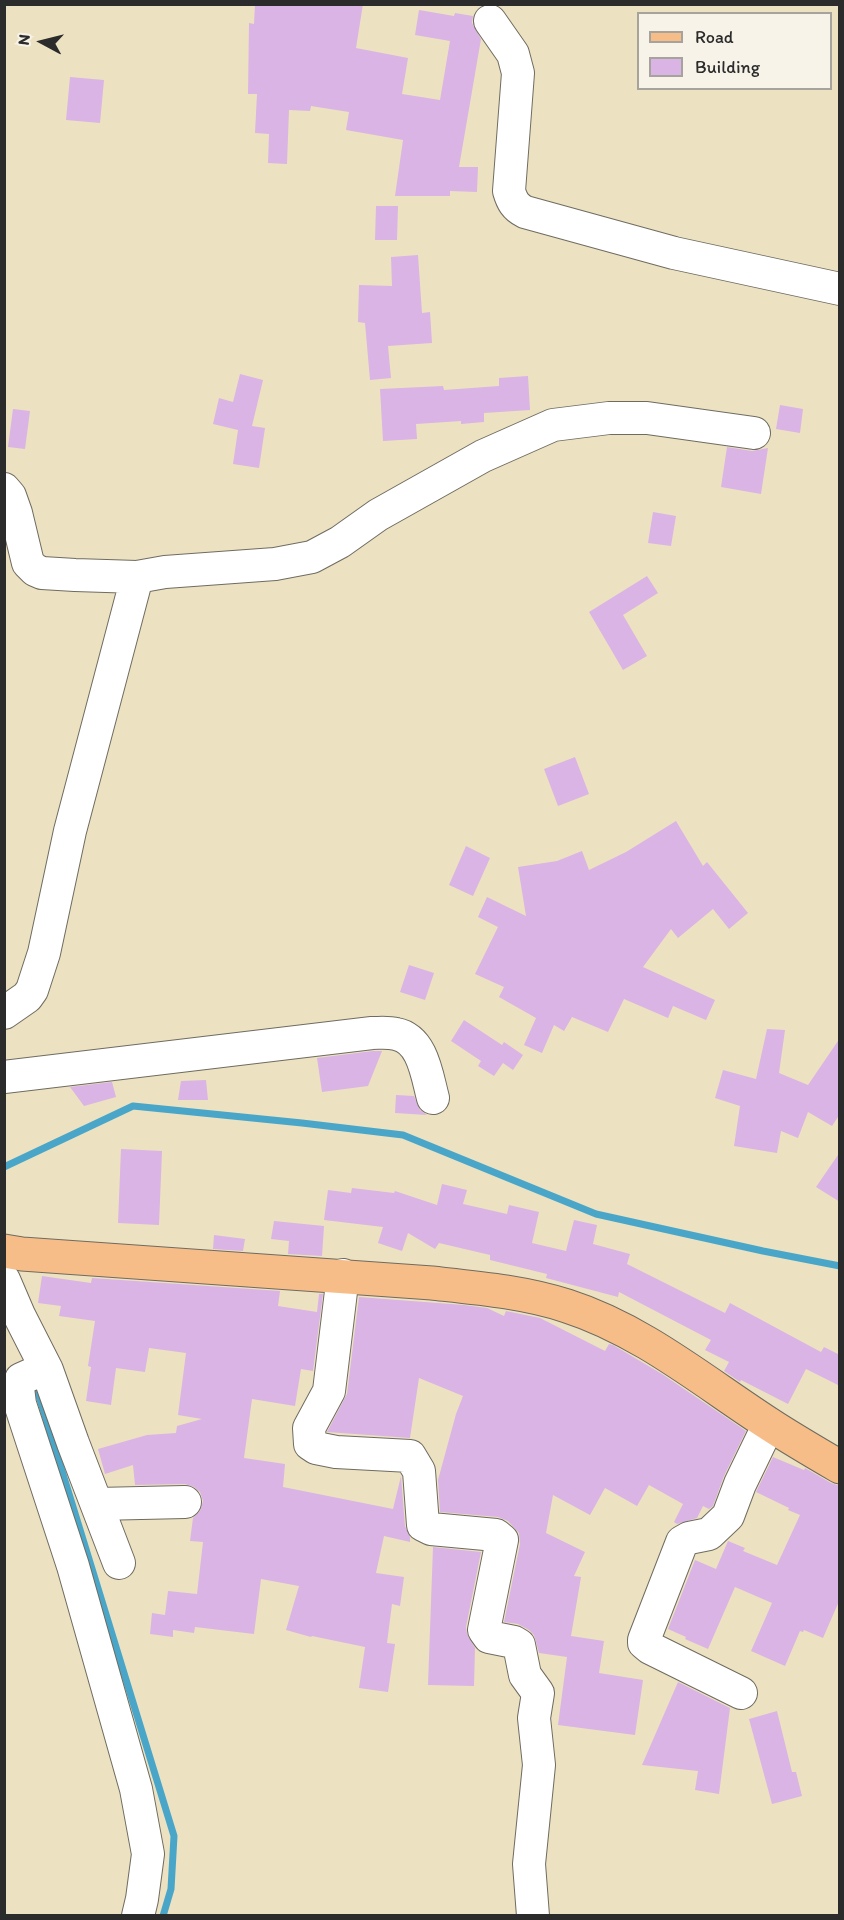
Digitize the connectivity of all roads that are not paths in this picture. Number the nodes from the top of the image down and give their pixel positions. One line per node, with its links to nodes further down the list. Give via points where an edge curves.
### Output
1 (490, 21): 2 (street, via 516,62 518,73 509,191 517,208 674,253)
2 (840, 289)
3 (754, 433): 5 (street, via 647,418 609,418 553,426 483,456 312,557)
4 (4, 489): 5 (street, via 16,513 28,563 35,570)
5 (137, 577): 6 (street, via 70,831 44,953 32,990)
6 (12, 998)
7 (4, 1077): 8 (street, via 372,1033 395,1034 410,1040 418,1051)
8 (433, 1098)
9 (4, 1251): 10 (main road)
10 (344, 1275): 13 (main road, via 488,1289 569,1306 678,1362); 20 (street, via 328,1391 309,1428 310,1444 336,1452 409,1456 418,1471 423,1525 496,1535 502,1540 484,1630 489,1637 519,1646 525,1675 538,1693 534,1718 539,1765 529,1864)
11 (4, 1280): 12 (street)
12 (36, 1373): 16 (street, via 73,1443); 19 (street, via 18,1388 20,1404 73,1566 146,1833 147,1863)
13 (769, 1424): 14 (main road); 18 (street, via 723,1523 709,1534 682,1542 644,1640 650,1648)
14 (840, 1467)
15 (185, 1502): 16 (street)
16 (97, 1504): 17 (street)
17 (119, 1563)
18 (741, 1694)
19 (138, 1916)
20 (533, 1916)

